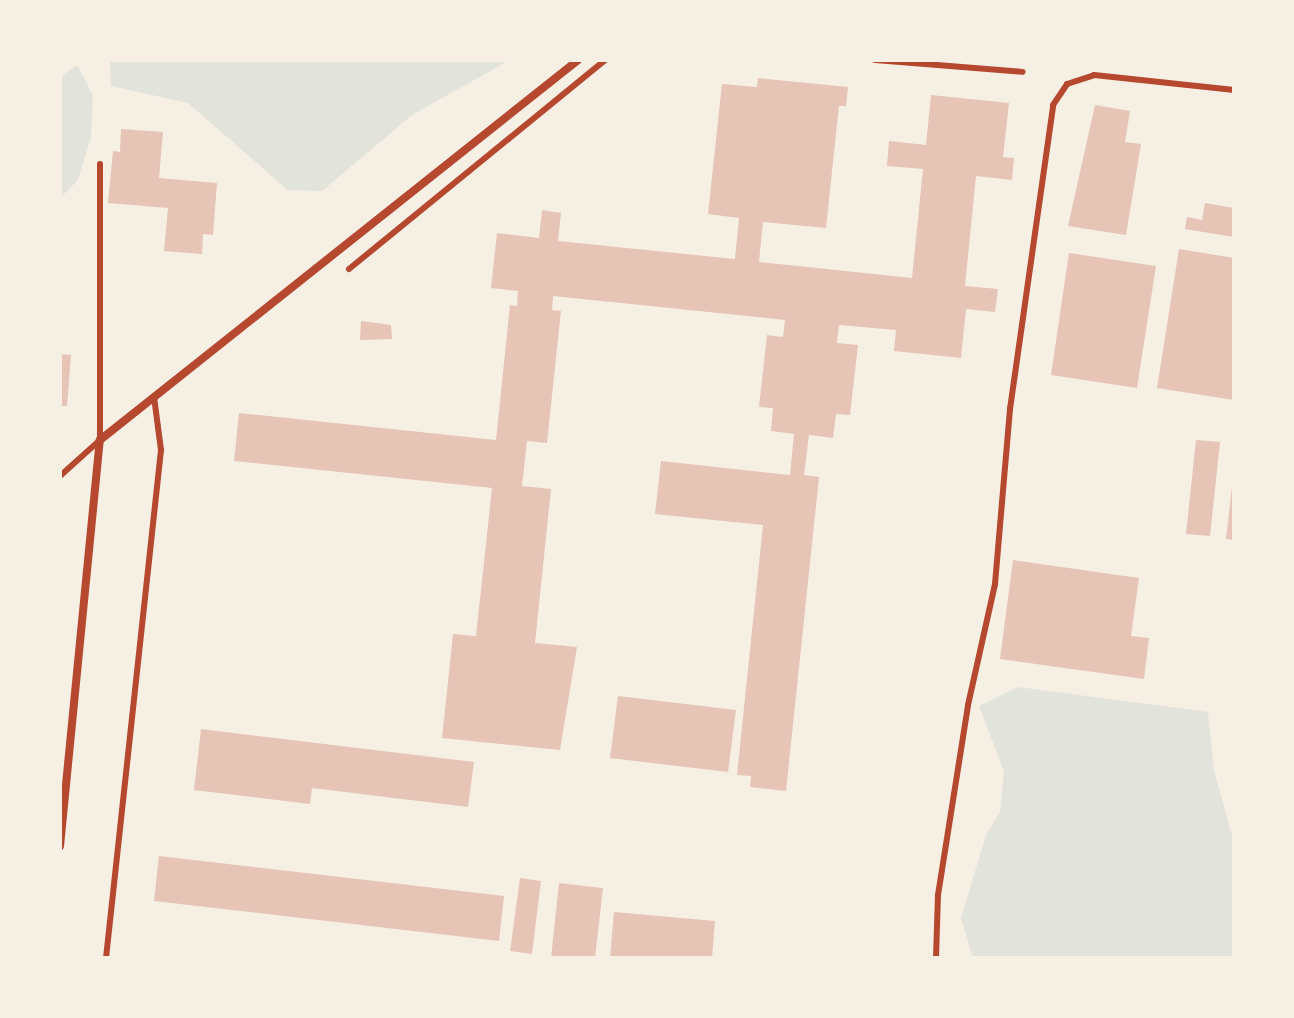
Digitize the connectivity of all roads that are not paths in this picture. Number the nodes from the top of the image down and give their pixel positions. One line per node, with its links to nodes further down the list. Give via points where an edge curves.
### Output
1 (578, 60): 8 (street)
2 (605, 60): 7 (lane)
3 (875, 60): 4 (lane)
4 (1023, 72)
5 (1234, 90): 13 (lane, via 1094,75 1067,84 1053,105 1010,409 995,584 968,705 938,895)
6 (100, 164): 9 (lane)
7 (349, 269)
8 (153, 394): 9 (street); 12 (lane, via 161,450)
9 (100, 440): 10 (lane); 11 (street)
10 (60, 476)
11 (60, 846)
12 (106, 958)
13 (936, 958)

